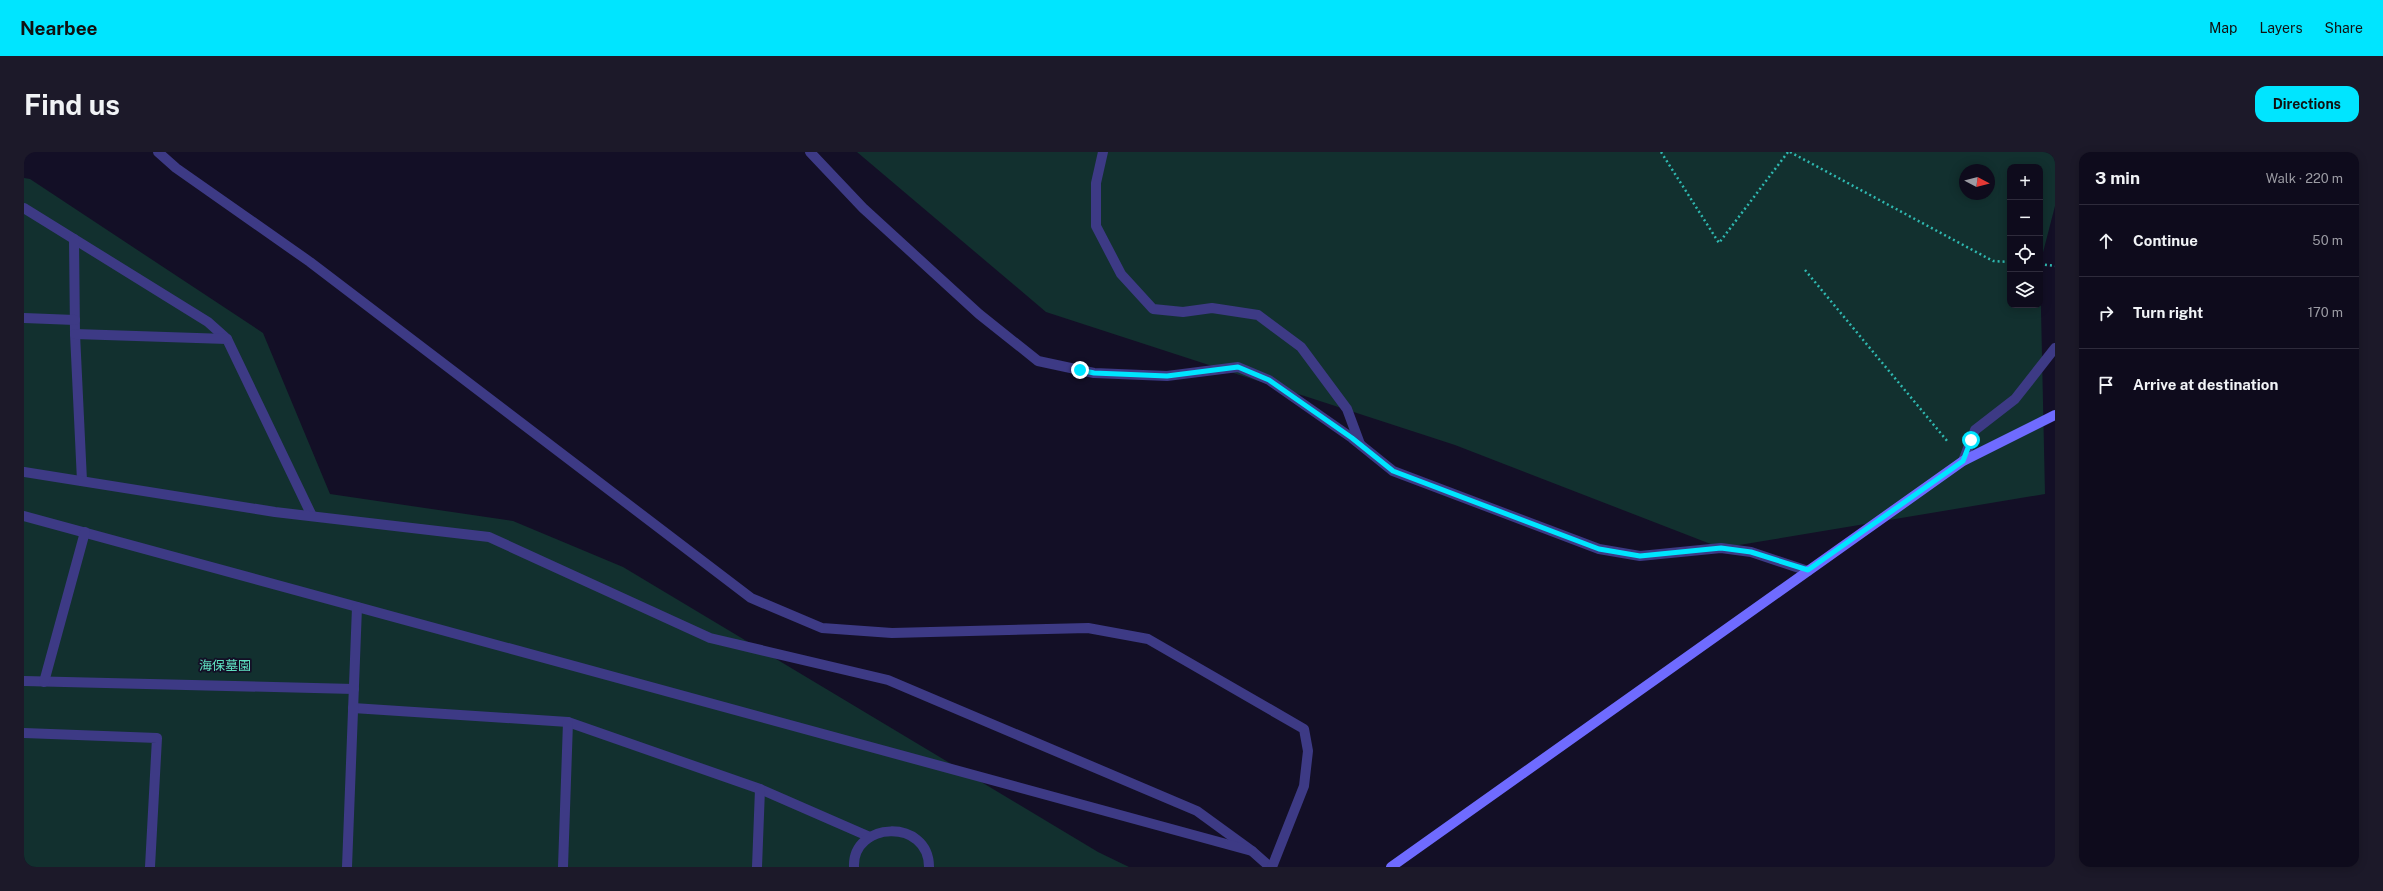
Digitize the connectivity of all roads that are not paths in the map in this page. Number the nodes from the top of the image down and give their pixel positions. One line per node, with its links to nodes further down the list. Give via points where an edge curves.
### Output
1 (158, 152): 36 (street, via 176,168 310,262 752,598 822,628 892,633 1088,628 1148,639 1304,729 1308,751 1304,786)
2 (810, 152): 12 (street, via 863,208 979,314 1038,360 1094,373 1167,376 1238,367 1269,380)
3 (1102, 152): 12 (street, via 1096,183 1096,226 1121,274 1153,309 1183,312 1212,308 1258,315 1301,347 1348,409)
4 (24, 208): 5 (street)
5 (74, 239): 7 (street); 9 (street, via 208,322)
6 (24, 318): 7 (street)
7 (75, 320): 8 (street)
8 (75, 334): 9 (street); 15 (street)
9 (227, 339): 17 (street)
10 (2055, 348): 13 (street, via 2015,399 1975,430)
11 (2055, 415): 13 (street)
12 (1360, 444): 19 (street, via 1393,471 1599,549 1640,556 1721,548 1751,552)
13 (1963, 461): 19 (street)
14 (24, 472): 15 (street)
15 (82, 481): 17 (street)
16 (24, 516): 18 (street)
17 (312, 516): 29 (street, via 489,537 710,638 888,680 1197,811)
18 (85, 532): 20 (street); 22 (street)
19 (1808, 570): 37 (street)
20 (357, 606): 23 (street); 29 (street)
21 (24, 681): 22 (street)
22 (44, 682): 23 (street)
23 (354, 689): 24 (street)
24 (353, 708): 25 (street); 31 (street)
25 (568, 722): 27 (street); 32 (street)
26 (24, 733): 30 (street, via 157,738)
27 (760, 789): 28 (street); 33 (street)
28 (870, 837): 34 (street, via 860,848); 35 (street, via 884,831 899,831 912,836 923,846)
29 (1252, 851): 36 (street)
30 (150, 867)
31 (347, 867)
32 (563, 867)
33 (758, 867)
34 (854, 867)
35 (929, 867)
36 (1271, 867)
37 (1391, 867)

